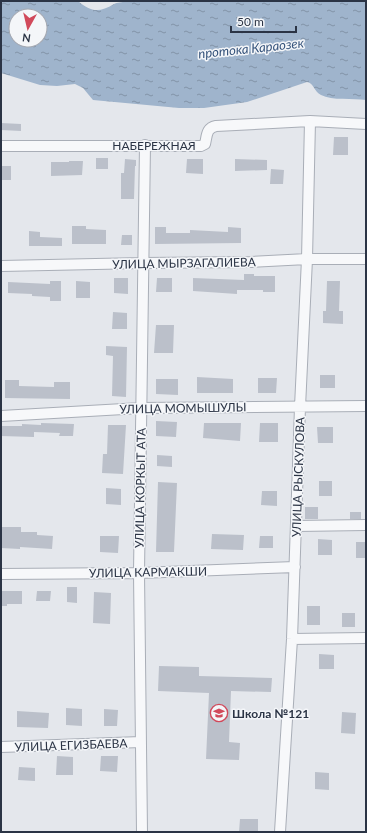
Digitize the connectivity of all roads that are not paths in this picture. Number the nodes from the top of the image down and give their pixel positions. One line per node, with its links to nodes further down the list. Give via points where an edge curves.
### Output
1 (310, 121): 2 (street, НАБЕРЕЖНАЯ); 3 (street, НАБЕРЕЖНАЯ, via 211,127 205,144 201,146); 6 (street, УЛИЦА РЫСКУЛОВА)
2 (366, 124)
3 (145, 145): 4 (street, НАБЕРЕЖНАЯ); 7 (street, УЛИЦА КОРКЫТ АТА)
4 (1, 146)
5 (366, 259): 6 (street, УЛИЦА МЫРЗАГАЛИЕВА)
6 (308, 260): 7 (street, УЛИЦА МЫРЗАГАЛИЕВА); 10 (street, УЛИЦА РЫСКУЛОВА)
7 (143, 263): 8 (street, УЛИЦА МЫРЗАГАЛИЕВА); 11 (street, УЛИЦА КОРКЫТ АТА)
8 (1, 266)
9 (366, 406): 10 (street, УЛИЦА МОМЫШУЛЫ)
10 (300, 407): 11 (street, УЛИЦА МОМЫШУЛЫ); 14 (street, УЛИЦА РЫСКУЛОВА)
11 (141, 408): 12 (street, УЛИЦА МОМЫШУЛЫ); 16 (street, УЛИЦА КОРКЫТ АТА)
12 (1, 416)
13 (366, 525): 14 (street)
14 (296, 526): 15 (street, УЛИЦА РЫСКУЛОВА)
15 (295, 567): 16 (street, УЛИЦА КАРМАКШИ); 19 (street, УЛИЦА РЫСКУЛОВА)
16 (139, 573): 17 (street, УЛИЦА КАРМАКШИ); 20 (street, УЛИЦА КОРКЫТ АТА)
17 (1, 574)
18 (366, 638): 19 (street)
19 (292, 639): 23 (street, УЛИЦА РЫСКУЛОВА)
20 (141, 742): 21 (street, УЛИЦА ЕГИЗБАЕВА); 22 (street, УЛИЦА КОРКЫТ АТА)
21 (1, 747)
22 (142, 832)
23 (280, 832)

